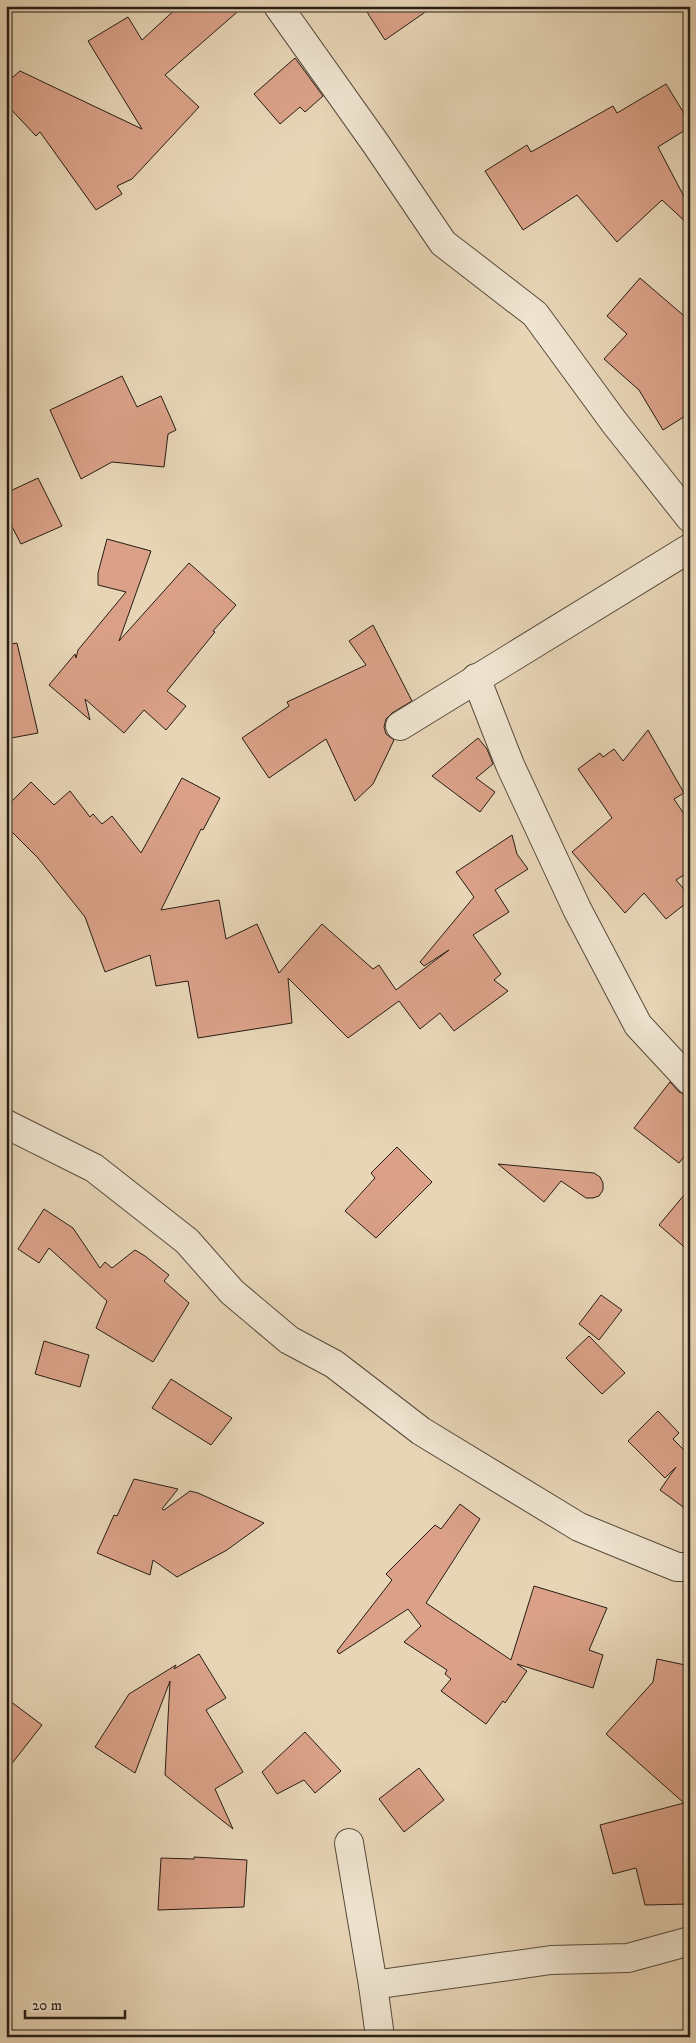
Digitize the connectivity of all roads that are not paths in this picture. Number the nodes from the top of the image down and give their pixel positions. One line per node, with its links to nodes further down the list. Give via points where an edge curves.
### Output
1 (278, 6): 2 (street, via 443,243 535,314)
2 (690, 518)
3 (690, 548): 4 (street)
4 (476, 678): 5 (street); 6 (street, via 510,765 577,909 633,1017)
5 (400, 726)
6 (690, 1081)
7 (6, 1124): 8 (street, via 94,1168 187,1241 232,1292 289,1340 334,1364 421,1431 579,1527 677,1567)
8 (690, 1567)
9 (349, 1843): 11 (street)
10 (690, 1941): 11 (street, via 628,1958 551,1960)
11 (373, 1985): 12 (street)
12 (380, 2037)

